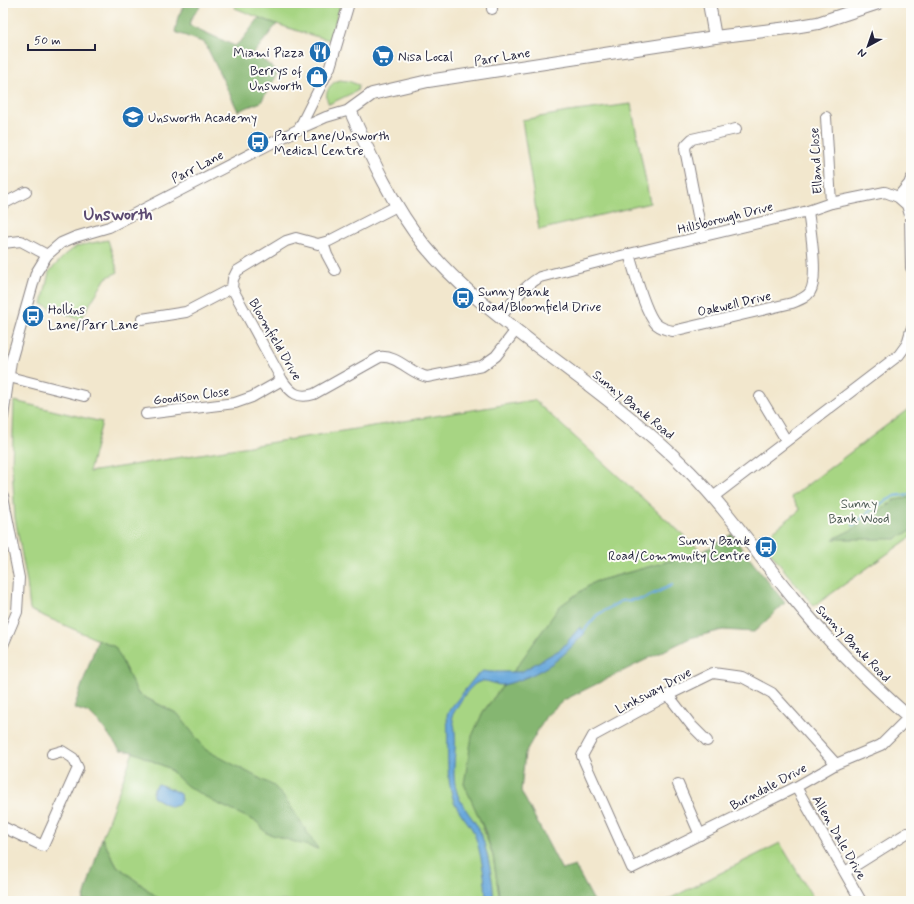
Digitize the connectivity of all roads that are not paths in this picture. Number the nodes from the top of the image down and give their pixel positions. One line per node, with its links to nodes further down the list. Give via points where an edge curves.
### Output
1 (349, 3): 7 (street, via 330,68)
2 (709, 3): 4 (street)
3 (878, 3): 4 (street, Parr Lane, via 818,22)
4 (715, 37): 5 (street, Parr Lane, via 428,81 372,94)
5 (350, 110): 7 (street, Parr Lane); 14 (street, Sunny Bank Road)
6 (826, 117): 12 (street, Elland Close)
7 (299, 129): 20 (street, Parr Lane, via 109,227 61,243)
8 (736, 129): 16 (street, via 692,139 686,145 685,157)
9 (911, 179): 11 (street)
10 (26, 192): 13 (street)
11 (898, 197): 12 (street, Hillsborough Drive, via 885,192); 21 (street, via 907,205 910,216)
12 (831, 203): 15 (street, Hillsborough Drive)
13 (3, 204)
14 (397, 206): 17 (street); 24 (street, Sunny Bank Road, via 424,245 455,279)
15 (808, 211): 16 (street, Hillsborough Drive); 19 (street, Oakwell Drive, via 812,238 812,287 807,296 792,303 673,331 667,330 657,324 649,314)
16 (702, 236): 19 (street, Hillsborough Drive)
17 (323, 243): 22 (street); 23 (street, via 312,243 296,238 286,241 237,271)
18 (3, 244): 20 (street, via 21,241)
19 (629, 254): 24 (street, Hillsborough Drive, via 540,277 517,295)
20 (47, 256): 28 (street, Parr Lane, via 36,273 11,361)
21 (911, 268)
22 (335, 270)
23 (232, 288): 25 (street, via 186,312); 29 (street, Bloomfield Drive)
24 (500, 318): 26 (street, Sunny Bank Road)
25 (142, 319)
26 (516, 330): 29 (street, Bloomfield Drive, via 496,356 482,366 427,377 413,372 390,357 380,358 307,396 295,394); 36 (street, Sunny Bank Road, via 644,428)
27 (911, 330): 34 (street, via 907,344 899,355)
28 (9, 377): 30 (street); 33 (street, Parr Lane)
29 (282, 380): 32 (street, Goodison Close, via 235,403)
30 (84, 396)
31 (760, 397): 34 (street)
32 (146, 414)
33 (3, 417)
34 (786, 440): 36 (street)
35 (3, 496): 37 (street, via 19,578 17,612)
36 (713, 497): 39 (street, Sunny Bank Road, via 794,600 830,641)
37 (3, 645)
38 (668, 695): 40 (street); 42 (street, Linksway Drive, via 713,673 742,677 772,693); 48 (street, Linksway Drive, via 593,736 582,756)
39 (910, 718): 42 (street, Burndale Drive, via 881,745)
40 (707, 741)
41 (52, 754): 45 (street, via 62,751 73,758 78,768 43,846)
42 (836, 764): 44 (street, Burndale Drive)
43 (678, 784): 47 (street)
44 (796, 787): 47 (street, Burndale Drive); 49 (street, Allen Dale Drive)
45 (3, 827)
46 (907, 834): 49 (street)
47 (700, 835): 48 (street, Burndale Drive)
48 (632, 868)
49 (845, 872): 50 (street, Allen Dale Drive)
50 (861, 901)

